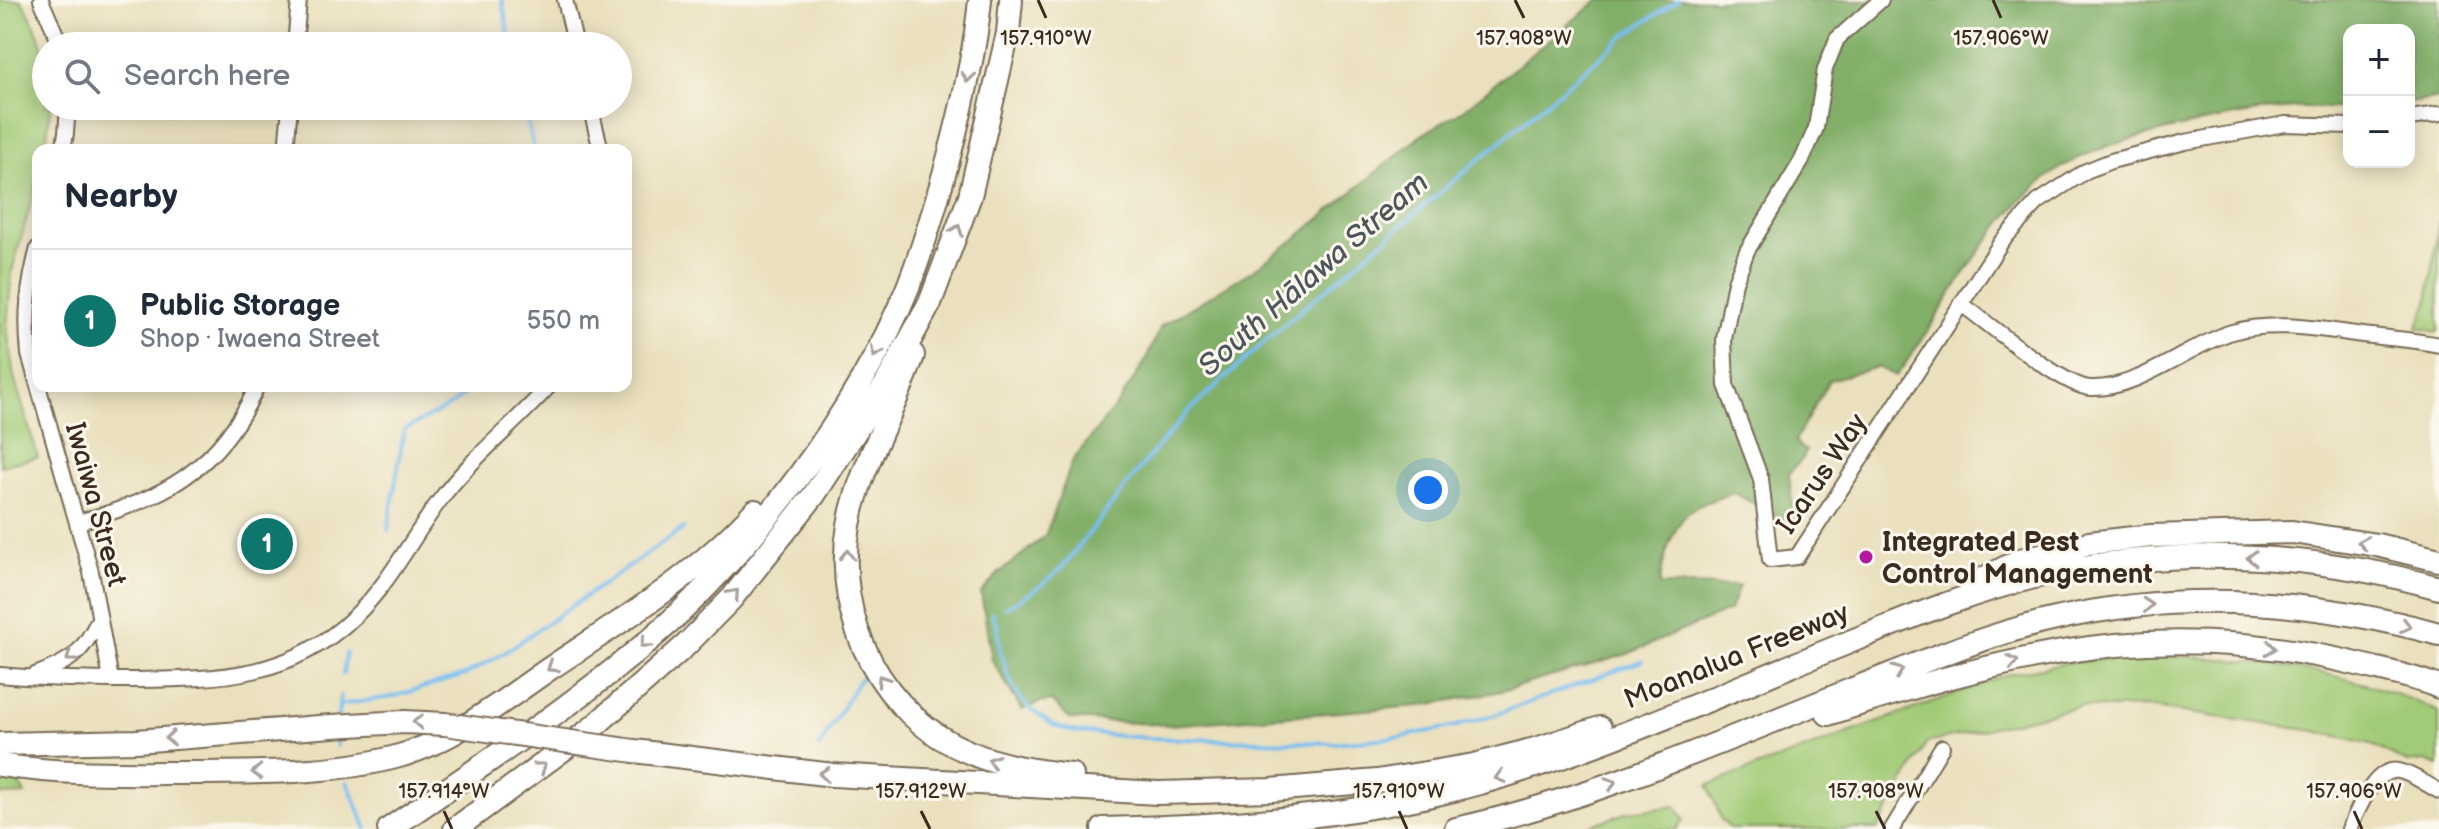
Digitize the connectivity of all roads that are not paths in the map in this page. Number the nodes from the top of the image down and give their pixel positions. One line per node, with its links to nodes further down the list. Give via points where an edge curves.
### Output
1 (41, 0): 7 (street)
2 (299, 0): 8 (street)
3 (565, 0): 9 (street)
4 (980, 0): 27 (highway, one-way to 27, via 963,106 932,219 907,289)
5 (1011, 0): 20 (highway, one-way to 5, via 970,196)
6 (1881, 0): 21 (street, Icarus Way, via 1837,39 1825,69 1816,128 1735,282 1724,339 1726,385 1761,479 1770,560 1797,557)
7 (55, 32)
8 (296, 32)
9 (573, 32)
10 (2439, 114): 11 (street)
11 (2415, 117)
12 (67, 120): 16 (street)
13 (289, 120): 17 (street)
14 (594, 120): 18 (street)
15 (2343, 126): 21 (street, Icarus Way, via 2285,124 2185,142 2086,171 2021,218)
16 (64, 144)
17 (287, 144)
18 (600, 144)
19 (32, 274): 23 (street, Iwaiwa Street, via 26,318)
20 (930, 303): 43 (highway, one-way to 20, via 1201,786 1030,770 942,739 888,690 857,632 848,592 848,528); 46 (highway, one-way to 20, via 591,729 732,598 814,495 886,384)
21 (1963, 305): 22 (street, via 2055,373 2088,388 2125,383 2201,345 2259,327)
22 (2439, 345)
23 (32, 364)
24 (40, 392): 28 (street, Iwaiwa Street)
25 (254, 392): 28 (street, via 218,449 193,472 133,506)
26 (543, 392): 37 (street, via 440,499 381,588 334,634 282,663 235,676)
27 (840, 414): 41 (highway, one-way to 41, via 752,514 674,583 459,728 421,748 363,763 253,772 127,773); 45 (highway, one-way to 45, via 737,552 653,637)
28 (78, 522): 31 (street, Iwaiwa Street)
29 (2439, 560): 32 (highway, one-way to 32, via 2292,532 2089,543 2020,560)
30 (2439, 588): 32 (highway, Moanalua Freeway, one-way to 32, via 2302,561 2162,559 2046,574)
31 (99, 619): 36 (street, one-way to 36, via 77,655); 37 (street, Iwaiwa Street)
32 (1901, 621): 34 (highway, Moanalua Freeway)
33 (2439, 634): 42 (highway, one-way to 33, via 1980,640 2102,610 2151,604 2277,604)
34 (1782, 669): 43 (highway, via 1539,748); 47 (highway, Moanalua Freeway, one-way to 47, via 1573,753 1436,794 1369,809 1259,822)
35 (0, 675): 36 (street)
36 (27, 678): 37 (street)
37 (111, 680)
38 (2439, 687): 42 (highway, one-way to 38, via 1923,684 2106,646 2218,642 2278,649)
39 (0, 744): 43 (highway, one-way to 39, bridge, via 1158,793 833,775 404,722 136,741)
40 (1942, 747): 49 (street)
41 (0, 765)
42 (1643, 772): 48 (highway, one-way to 42)
43 (1377, 781)
44 (2439, 791): 50 (street, via 2400,771 2383,773)
45 (389, 829)
46 (455, 829)
47 (1103, 829)
48 (1456, 829)
49 (1892, 829)
50 (2349, 829)

